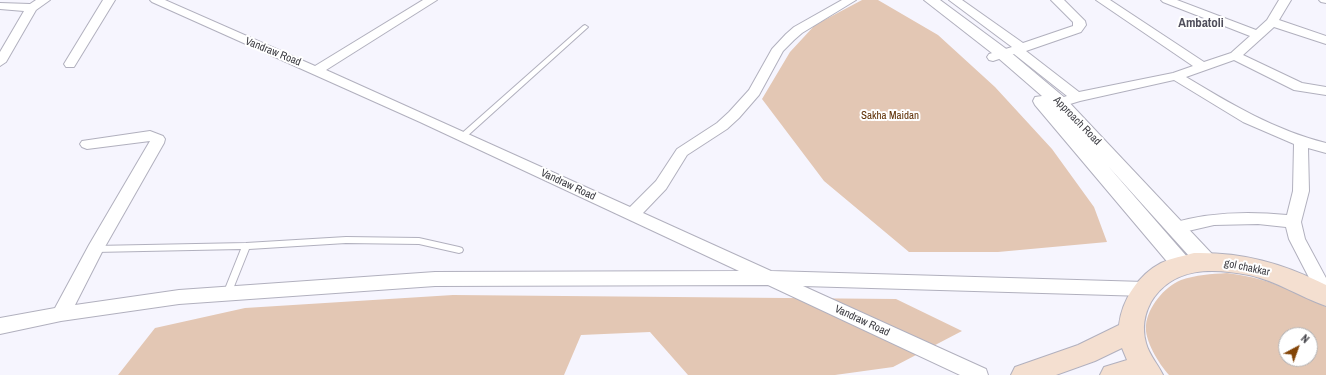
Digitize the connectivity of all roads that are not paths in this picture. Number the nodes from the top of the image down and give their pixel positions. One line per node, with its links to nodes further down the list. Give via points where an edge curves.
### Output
1 (44, 0): 14 (street)
2 (109, 0): 22 (street)
3 (156, 0): 24 (street, Vandraw Road, via 254,45)
4 (431, 0): 24 (street)
5 (850, 0): 33 (street, via 790,37 778,49 754,92 734,115 682,152 661,185)
6 (918, 0): 19 (street, Approach Road)
7 (931, 0): 19 (street, Approach Road)
8 (954, 0): 19 (street)
9 (1057, 0): 19 (street, via 1077,19 1080,28)
10 (1102, 0): 23 (street)
11 (1167, 0): 17 (street)
12 (1285, 0): 15 (street)
13 (0, 6): 14 (street)
14 (32, 8): 21 (street)
15 (1272, 22): 17 (street); 18 (street)
16 (585, 27): 29 (lane)
17 (1259, 35): 20 (street)
18 (1326, 40)
19 (1009, 52): 27 (street); 28 (street, Approach Road)
20 (1235, 56): 23 (street); 26 (street, via 1299,87)
21 (0, 62)
22 (70, 64)
23 (1203, 67): 25 (street)
24 (317, 70): 29 (street, Vandraw Road)
25 (1176, 76): 27 (street); 30 (street, via 1254,124)
26 (1326, 91)
27 (1077, 97): 28 (street)
28 (1053, 104): 35 (street, Approach Road); 40 (street, Approach Road)
29 (464, 136): 33 (street, Vandraw Road)
30 (1301, 143): 32 (street); 34 (street, via 1301,191)
31 (87, 144): 37 (street, via 150,136 158,139)
32 (1326, 148)
33 (631, 215): 41 (street, Vandraw Road)
34 (1293, 222): 35 (street, via 1258,218 1214,219); 44 (street, via 1297,239)
35 (1175, 228): 39 (street, Approach Road)
36 (246, 246): 37 (lane); 38 (lane, via 346,240 419,241); 43 (lane)
37 (95, 249): 45 (street)
38 (459, 250)
39 (1206, 261): 40 (main road, gol chakkar); 44 (main road, gol chakkar, via 1233,262 1260,269)
40 (1182, 265): 42 (main road, gol chakkar, via 1155,279)
41 (768, 278): 42 (street); 43 (street, via 435,279); 49 (street, Vandraw Road)
42 (1145, 289): 47 (main road, gol chakkar, via 1132,318)
43 (227, 294): 45 (street, via 179,297)
44 (1326, 295)
45 (61, 314): 46 (street)
46 (0, 326)
47 (1130, 332): 48 (main road, gol chakkar, via 1132,344); 50 (main road, via 1086,353)
48 (1147, 371): 51 (main road)
49 (979, 375)
50 (1024, 375)
51 (1113, 375)

